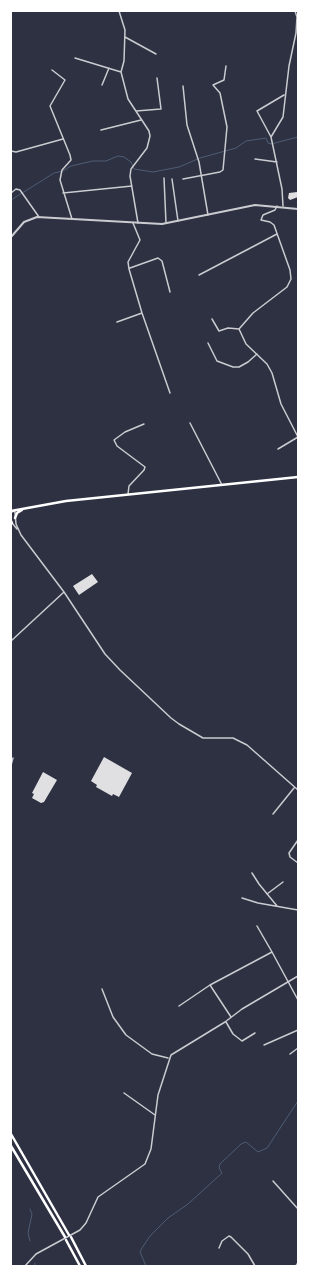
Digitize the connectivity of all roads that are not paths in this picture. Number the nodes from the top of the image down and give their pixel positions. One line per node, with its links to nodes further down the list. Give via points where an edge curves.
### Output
1 (119, 11): 3 (street, via 125,24)
2 (295, 11): 13 (street, via 296,33)
3 (125, 37): 4 (street); 9 (street)
4 (156, 54)
5 (75, 58): 7 (street)
6 (226, 66): 22 (street, via 224,80 213,85 220,95 227,127 222,171)
7 (109, 68): 9 (street); 11 (street)
8 (52, 70): 18 (street, via 65,80 50,106)
9 (121, 72): 14 (street, via 128,98)
10 (157, 78): 14 (street, via 161,109)
11 (102, 85)
12 (182, 86): 22 (street, via 187,124)
13 (285, 95): 17 (street, via 282,118); 17 (street, via 257,111)
14 (136, 112): 15 (street)
15 (141, 120): 16 (street); 26 (street, via 149,131 149,141 144,153 131,169)
16 (101, 130)
17 (271, 137): 21 (street)
18 (63, 139): 19 (street, via 16,152); 28 (street, via 71,160 60,174)
19 (11, 151)
20 (255, 159): 21 (street)
21 (277, 162): 30 (street)
22 (202, 174): 25 (street); 32 (street)
23 (164, 178): 37 (street)
24 (172, 179): 35 (street)
25 (183, 179)
26 (132, 186): 28 (street); 38 (street)
27 (11, 193): 33 (street, via 16,189 24,194)
28 (63, 193): 34 (street)
29 (278, 206): 30 (street); 32 (street, via 255,205); 39 (street, via 265,214 261,220 272,223)
30 (283, 206): 31 (street)
31 (298, 208)
32 (208, 215): 35 (street)
33 (39, 217): 34 (street); 40 (street, via 24,222)
34 (72, 219): 36 (street)
35 (178, 222): 37 (street)
36 (133, 223): 38 (street); 41 (street, via 140,240 128,262)
37 (166, 223): 38 (street)
38 (138, 224)
39 (276, 234): 42 (street); 47 (street, via 291,279 287,287 253,313)
40 (11, 237)
41 (129, 269): 43 (street, via 158,258 162,262); 44 (street)
42 (199, 275)
43 (170, 292)
44 (142, 313): 46 (street); 50 (street)
45 (212, 319): 47 (street, via 219,331 228,328)
46 (117, 322)
47 (239, 329): 49 (street, via 246,344)
48 (208, 343): 49 (street, via 217,361 234,367 248,362)
49 (257, 354): 53 (street, via 272,373 281,404)
50 (170, 393)
51 (190, 423): 56 (street)
52 (144, 424): 57 (street, via 114,440 117,446 145,467 129,486)
53 (298, 437): 54 (street)
54 (278, 449)
55 (298, 477): 56 (main road)
56 (222, 486): 57 (main road)
57 (129, 496): 58 (main road, via 66,501)
58 (29, 508): 59 (main road); 60 (main road, via 19,512)
59 (12, 511): 60 (street)
60 (15, 518): 62 (street)
61 (11, 521): 62 (street)
62 (18, 530): 63 (street)
63 (64, 592): 64 (street); 67 (street, via 107,656 171,718 200,736 210,739 233,738 247,745)
64 (11, 641)
65 (13, 758): 66 (street)
66 (11, 765)
67 (294, 788): 68 (street); 69 (street)
68 (298, 790)
69 (273, 814)
70 (298, 840): 71 (street, via 289,853)
71 (298, 863)
72 (252, 872): 74 (street)
73 (283, 882): 74 (street)
74 (267, 894): 76 (street)
75 (242, 898): 76 (street)
76 (277, 906): 77 (street)
77 (298, 910)
78 (257, 926): 79 (street)
79 (272, 952): 81 (street); 82 (street)
80 (298, 976): 81 (street)
81 (289, 982): 84 (street); 86 (street)
82 (210, 985): 85 (street); 86 (street)
83 (102, 989): 93 (street, via 113,1017 126,1035 152,1054)
84 (298, 1000)
85 (179, 1006)
86 (231, 1017): 87 (street)
87 (226, 1022): 89 (street, via 240,1041); 93 (street)
88 (298, 1030): 90 (street)
89 (255, 1033)
90 (264, 1045)
91 (298, 1048): 92 (street)
92 (290, 1054)
93 (169, 1058): 95 (street, via 158,1095)
94 (124, 1093): 95 (street)
95 (156, 1115): 102 (street, via 151,1149 145,1164 98,1197 86,1223 76,1233 36,1254)
96 (11, 1134): 104 (main road)
97 (11, 1146): 103 (main road)
98 (273, 1181): 99 (street)
99 (298, 1209)
100 (219, 1248): 105 (street, via 222,1241 231,1237 248,1254)
101 (298, 1263): 106 (street)
102 (25, 1266)
103 (80, 1266)
104 (86, 1266)
105 (255, 1266)
106 (296, 1266)

